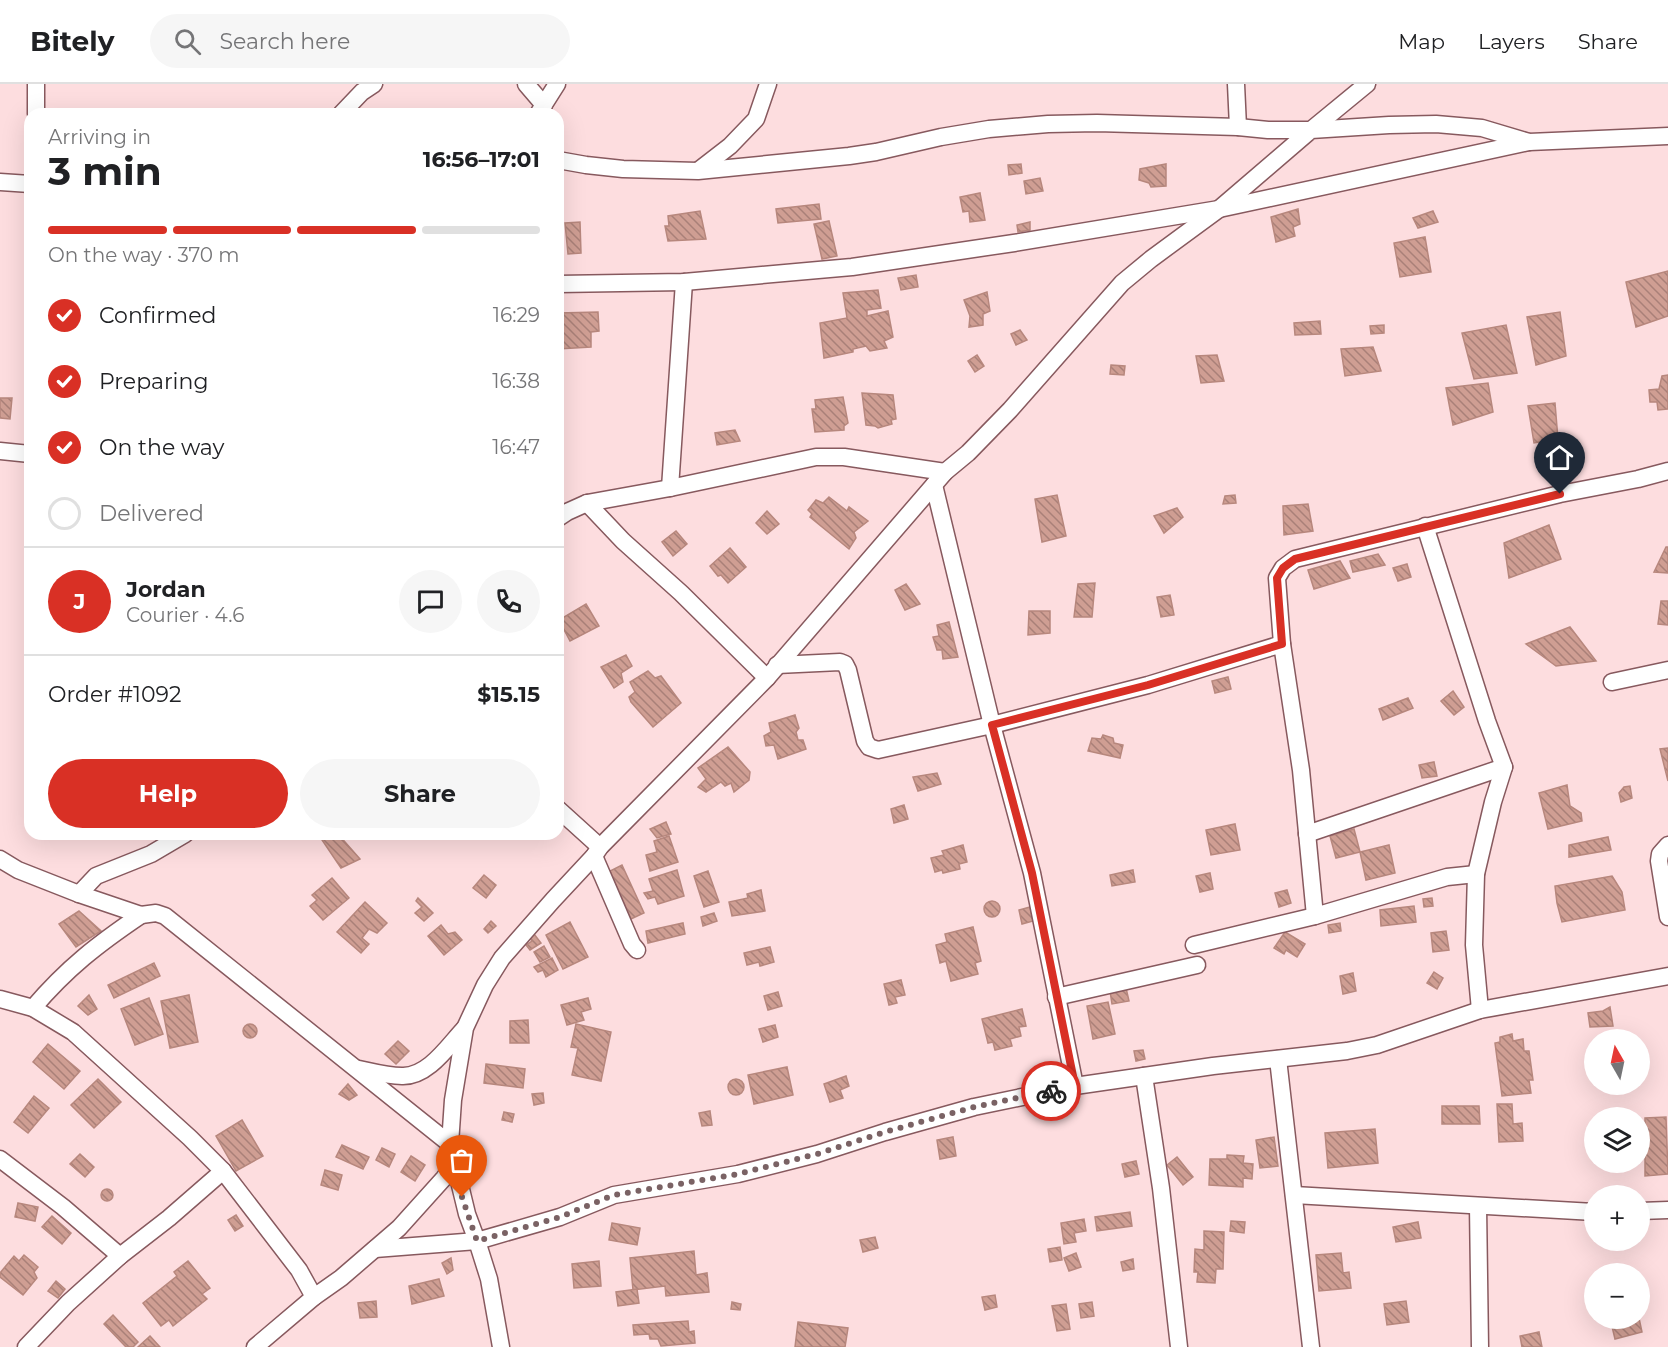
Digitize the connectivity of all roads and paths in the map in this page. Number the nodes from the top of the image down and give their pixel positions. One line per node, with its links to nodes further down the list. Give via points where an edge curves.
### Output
1 (36, 84): 8 (street)
2 (374, 84): 9 (street)
3 (526, 84): 10 (street)
4 (557, 84): 11 (street)
5 (768, 84): 17 (street, via 756,118 730,146)
6 (1236, 84): 12 (street)
7 (1367, 84): 13 (street)
8 (36, 108)
9 (347, 108)
10 (540, 108)
11 (542, 108)
12 (1238, 127): 13 (street); 17 (street, via 1048,124 989,129 849,156)
13 (1311, 130): 15 (street, via 1437,124 1482,128); 20 (street)
14 (1668, 136): 15 (street)
15 (1529, 142): 20 (street)
16 (564, 161): 17 (street, via 623,169)
17 (698, 171)
18 (0, 182): 19 (street)
19 (24, 184)
20 (1219, 209): 21 (street, via 852,267); 26 (street, via 1122,283 1010,410)
21 (684, 282): 22 (street); 27 (street)
22 (564, 284)
23 (0, 451): 24 (street)
24 (24, 453)
25 (1668, 471): 30 (street)
26 (940, 478): 27 (street, via 832,456); 33 (street); 35 (street)
27 (670, 488): 28 (street)
28 (587, 503): 29 (street); 33 (street, via 623,541)
29 (564, 513)
30 (1425, 526): 31 (street, via 1295,559 1283,568 1277,578); 36 (street)
31 (1282, 644): 35 (street, via 1148,685); 38 (street)
32 (1668, 670): 34 (street)
33 (772, 672): 35 (street, via 845,664 865,741 878,750); 41 (street)
34 (1612, 682)
35 (992, 725): 52 (street, via 1032,873)
36 (1504, 767): 38 (street); 43 (street)
37 (564, 815): 41 (street)
38 (1307, 834): 46 (street)
39 (175, 840): 44 (street, via 96,876)
40 (1668, 845): 47 (street, via 1659,861)
41 (597, 851): 49 (street); 56 (street, via 502,958)
42 (0, 859): 44 (street)
43 (1476, 874): 46 (street, via 1447,877); 55 (street, via 1474,945)
44 (79, 894): 45 (street)
45 (141, 915): 54 (street, via 79,960); 58 (street, via 165,916)
46 (1315, 916): 48 (street)
47 (1668, 917)
48 (1194, 945)
49 (637, 950)
50 (1197, 965): 52 (street)
51 (1668, 976): 55 (street)
52 (1056, 997): 60 (street)
53 (0, 999): 54 (street)
54 (33, 1008): 64 (street, via 73,1032)
55 (1480, 1010): 57 (street, via 1377,1045)
56 (465, 1028): 58 (street, via 433,1063 419,1072 404,1077); 61 (street)
57 (1278, 1059): 59 (street); 65 (street)
58 (357, 1069): 61 (street)
59 (1144, 1076): 60 (street); 77 (street)
60 (1075, 1086): 70 (street, via 974,1107 738,1174 614,1195 560,1217)
61 (450, 1144): 63 (street)
62 (0, 1159): 72 (street)
63 (454, 1165): 70 (street); 71 (street, via 428,1198)
64 (223, 1170): 72 (street); 73 (street, via 299,1270)
65 (1294, 1195): 66 (street); 78 (street)
66 (1478, 1206): 68 (street); 79 (street)
67 (1668, 1210): 69 (street)
68 (1584, 1211)
69 (1650, 1211)
70 (477, 1241): 71 (street); 76 (street, via 489,1279)
71 (375, 1249): 73 (street)
72 (120, 1256): 74 (street)
73 (314, 1297): 75 (street)
74 (26, 1347)
75 (255, 1347)
76 (501, 1347)
77 (1179, 1347)
78 (1311, 1347)
79 (1480, 1347)

